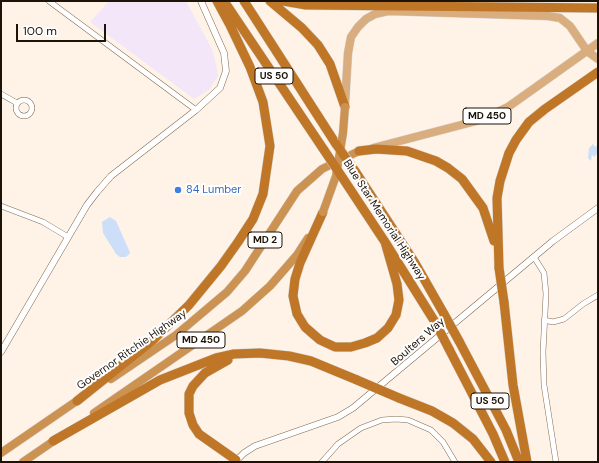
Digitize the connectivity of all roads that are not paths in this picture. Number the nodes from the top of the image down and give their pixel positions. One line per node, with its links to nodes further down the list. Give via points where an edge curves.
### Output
1 (49, 1): 16 (street)
2 (201, 1): 16 (street, via 221,43 226,71 216,94)
3 (217, 1): 29 (highway, via 250,67 263,102 270,146 263,194 253,219 238,242 189,305 142,350)
4 (224, 1): 22 (highway, Blue Star Memorial Highway / US 50, bridge)
5 (244, 1): 38 (highway, Blue Star Memorial Highway / US 50, bridge, via 415,263 506,430)
6 (270, 1): 15 (highway, via 318,45 330,64)
7 (283, 1): 8 (highway, via 306,5)
8 (598, 8)
9 (598, 43): 10 (main road, Governor Ritchie Highway / MD 450)
10 (587, 51): 11 (main road, MD 450); 15 (main road, MD 450, via 570,26 560,18 388,11 375,14 358,26 351,38 347,59); 17 (main road, Governor Ritchie Highway / MD 450, via 508,107 480,120)
11 (598, 59)
12 (598, 72): 24 (highway, via 530,122 509,153 497,198)
13 (1, 94): 14 (street)
14 (18, 103)
15 (345, 107): 20 (highway, MD 450, bridge, via 336,176)
16 (196, 110): 21 (street, via 111,176 87,205)
17 (359, 151): 24 (highway, MD 2, via 407,151 436,161 462,179 483,208 495,242); 29 (highway, Governor Ritchie Highway / MD 2, via 322,169 297,191 245,271 227,292 176,335)
18 (1, 206): 21 (street, via 43,222)
19 (598, 208): 23 (street, Boulters Way)
20 (323, 212): 22 (highway, via 300,263 293,296 305,327 320,340 335,346 351,347 377,338 388,328 396,315 399,300); 30 (highway, MD 450, via 297,255 270,286 242,311)
21 (68, 237): 27 (street)
22 (385, 242): 37 (highway, Blue Star Memorial Highway / US 50, bridge, via 435,322)
23 (534, 257): 26 (street, via 544,273); 32 (street, Boulters Way, via 353,408 338,417 255,446)
24 (499, 268): 39 (highway, MD 2, bridge, via 513,385)
25 (598, 296): 26 (street, via 564,319 553,322)
26 (544, 320): 40 (street, via 544,385)
27 (1, 352)
28 (260, 353): 30 (highway, via 216,358 160,380); 32 (highway, via 218,364 205,373 189,394 189,413 199,434); 36 (highway, bridge, via 289,356 311,362 432,411 453,423 472,439)
29 (77, 401): 31 (highway, Governor Ritchie Highway / MD 2)
30 (53, 442): 33 (highway)
31 (1, 453)
32 (235, 461)
33 (23, 462)
34 (322, 462): 35 (street, via 338,444 361,428 382,420 396,419 408,420 431,430 443,442)
35 (455, 462)
36 (491, 462)
37 (505, 462)
38 (519, 462)
39 (527, 462)
40 (556, 462)

